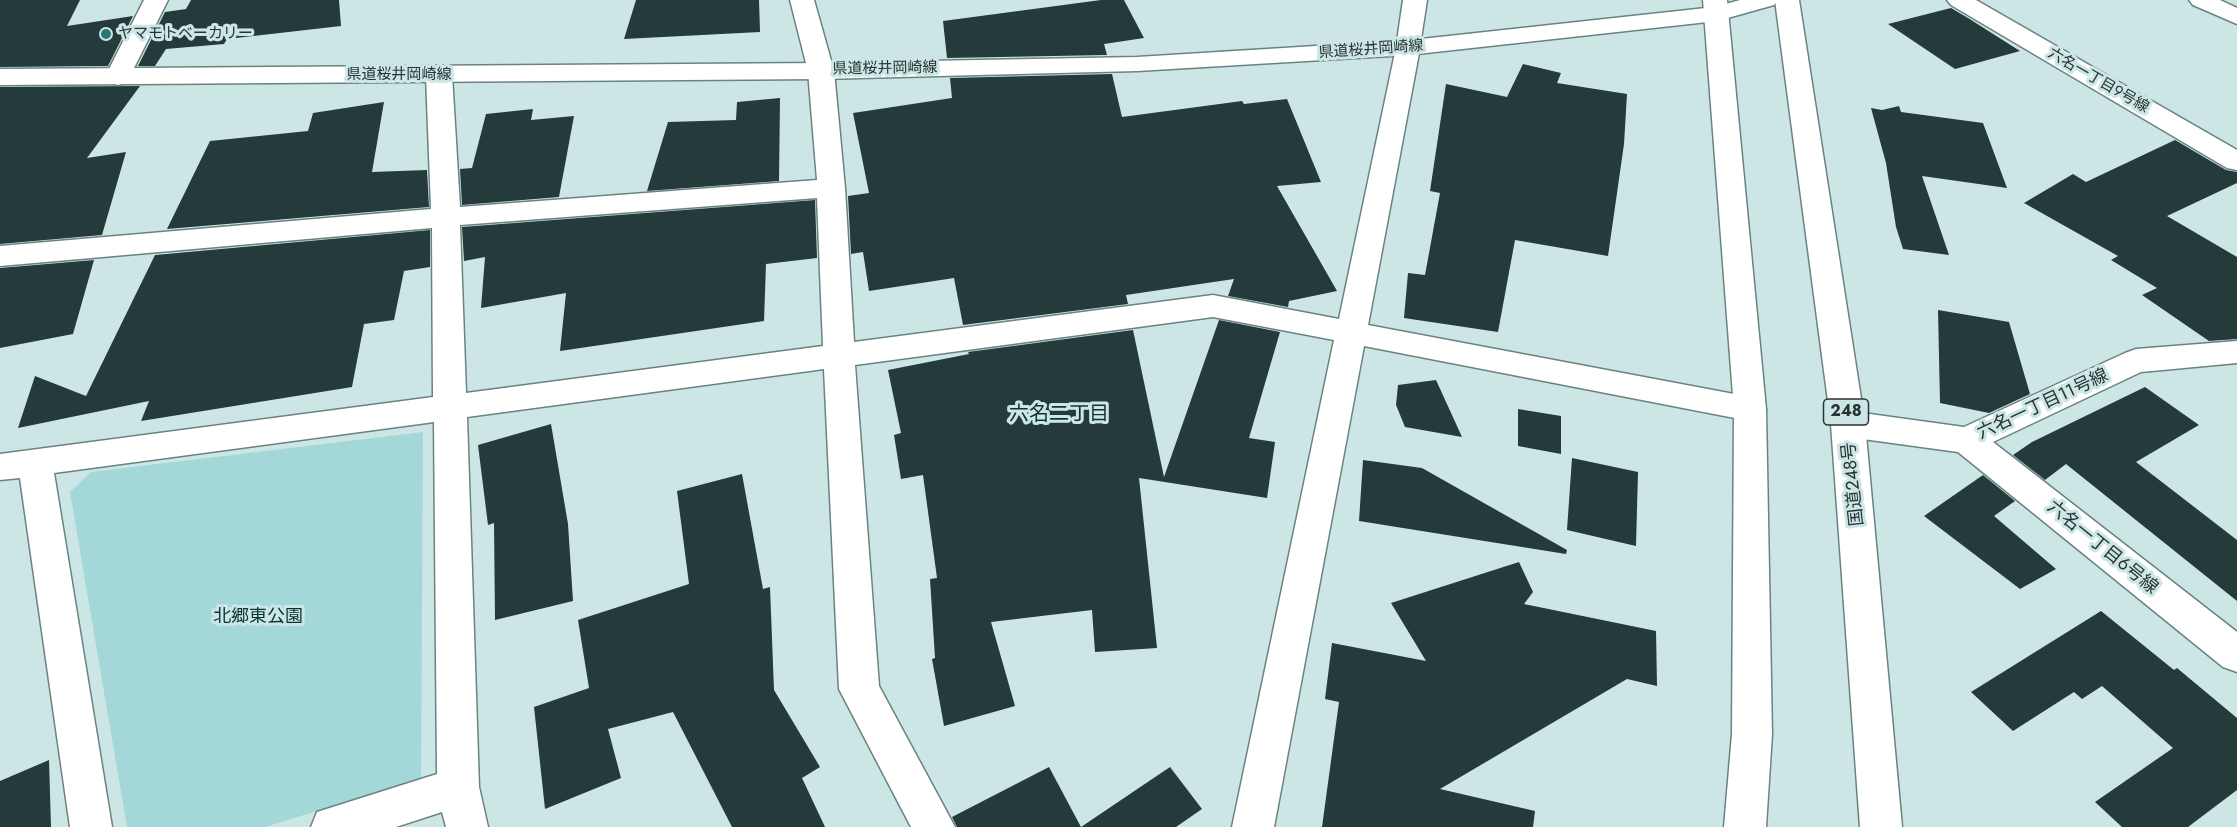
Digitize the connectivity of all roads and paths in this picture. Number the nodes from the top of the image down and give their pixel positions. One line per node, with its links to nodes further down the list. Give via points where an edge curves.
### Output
1 (156, 0): 14 (main road)
2 (802, 0): 11 (main road)
3 (1415, 0): 10 (main road)
4 (1766, 0): 8 (main road, 県道桜井岡崎線)
5 (1787, 0): 24 (main road, 国道248号 / 248)
6 (1959, 0): 15 (main road, 六名一丁目9号線)
7 (2201, 0): 9 (main road)
8 (1716, 7): 10 (main road, 県道桜井岡崎線); 23 (main road)
9 (2237, 16)
10 (1408, 48): 11 (main road, 県道桜井岡崎線, via 1137,64); 19 (main road)
11 (821, 71): 12 (main road, 県道桜井岡崎線); 16 (main road)
12 (439, 75): 14 (main road, 県道桜井岡崎線); 17 (main road)
13 (0, 77): 14 (main road, 県道桜井岡崎線)
14 (118, 77)
15 (2237, 162)
16 (831, 188): 17 (main road); 21 (main road)
17 (446, 217): 18 (main road); 22 (main road)
18 (0, 256)
19 (1350, 332): 21 (main road, via 1213,306); 23 (main road); 33 (main road)
20 (2237, 352): 25 (main road, 六名一丁目11号線, via 2136,361)
21 (839, 358): 22 (main road); 32 (main road, via 859,689)
22 (449, 408): 26 (main road); 28 (main road)
23 (1750, 409): 34 (main road, via 1752,734)
24 (1848, 424): 25 (main road, 六名一丁目11号線); 35 (main road, 国道248号 / 248)
25 (1967, 440): 27 (main road, 六名一丁目6号線)
26 (17, 465): 29 (main road)
27 (2237, 655)
28 (458, 787): 30 (main road); 31 (main road)
29 (91, 827)
30 (332, 827)
31 (467, 827)
32 (934, 827)
33 (1253, 827)
34 (1745, 827)
35 (1881, 827)

